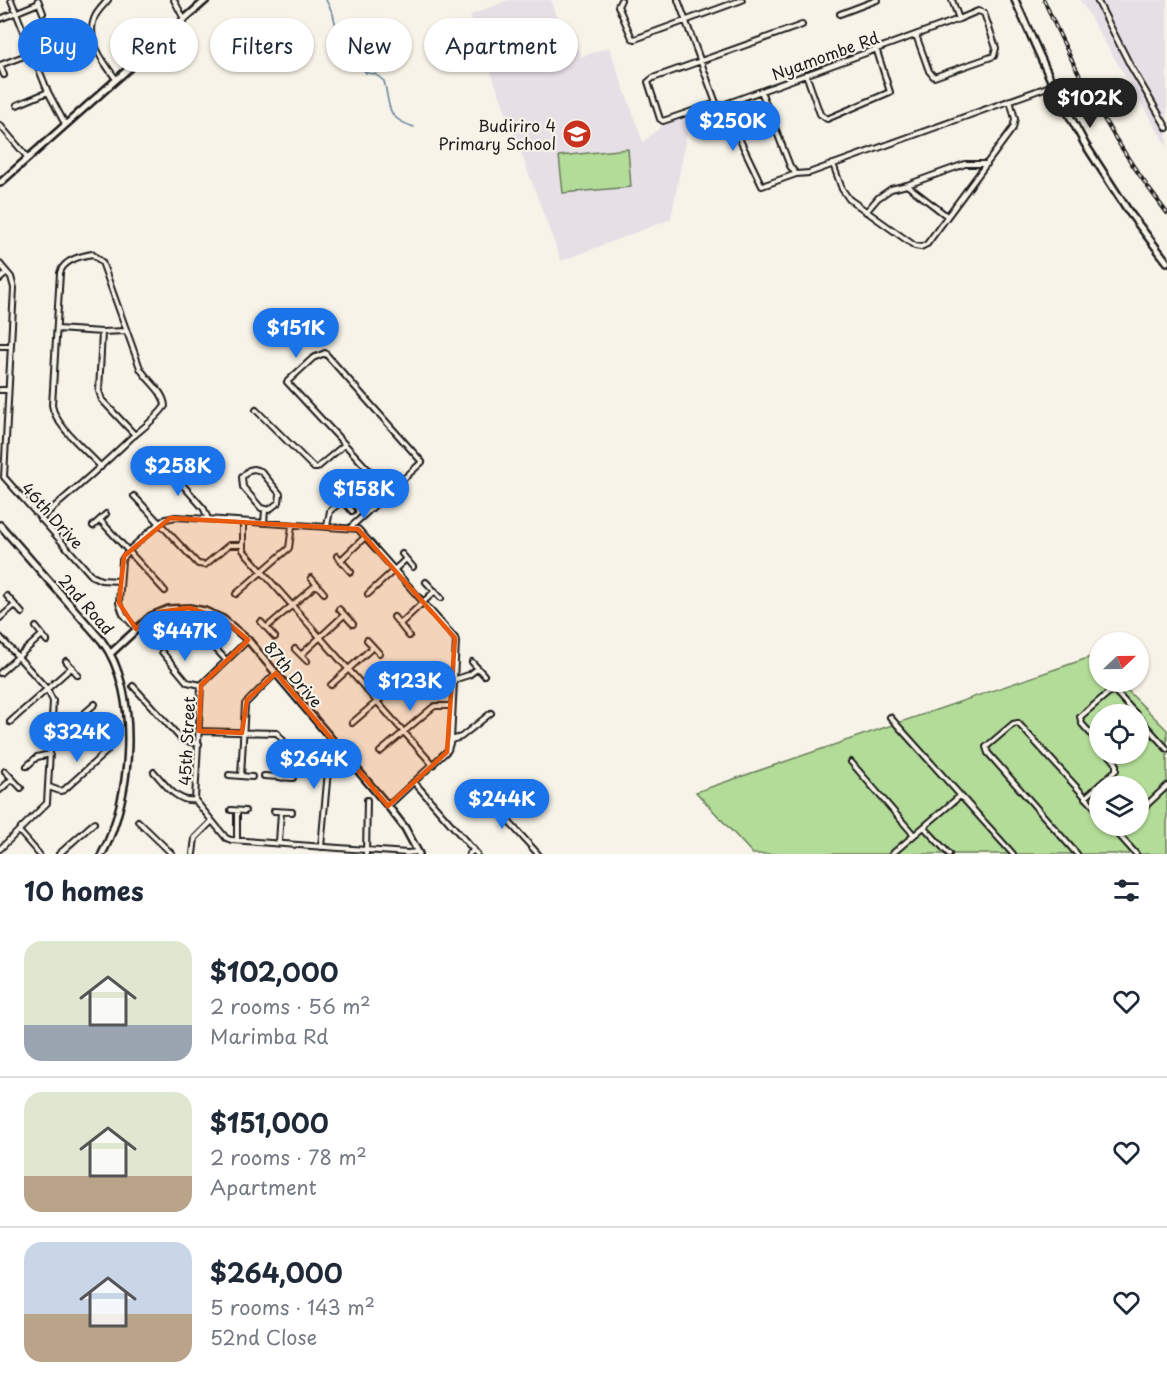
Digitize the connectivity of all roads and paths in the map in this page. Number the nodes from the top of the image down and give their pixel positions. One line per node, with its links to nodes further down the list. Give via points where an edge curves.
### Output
1 (11, 0): 13 (street)
2 (108, 0): 32 (street, via 93,20 93,38 103,62)
3 (174, 0): 17 (street)
4 (206, 0): 18 (street)
5 (621, 0): 21 (street, via 618,6 633,39)
6 (678, 0): 21 (street)
7 (742, 0): 21 (street)
8 (877, 0): 15 (street)
9 (952, 0): 20 (street)
10 (1015, 0): 33 (street)
11 (1097, 0): 41 (street)
12 (39, 2): 13 (street); 14 (street)
13 (16, 12): 16 (street); 19 (street)
14 (43, 13)
15 (840, 14)
16 (18, 18)
17 (183, 18)
18 (186, 18)
19 (0, 19)
20 (959, 19): 23 (street, Nyamombe Rd); 23 (street, Nyamombe Rd, via 978,11 984,14 996,48 994,56 934,77)
21 (686, 21): 26 (street)
22 (802, 25): 26 (street)
23 (916, 35): 24 (street, Nyamombe Rd)
24 (876, 48): 30 (street, Nyamombe Rd); 30 (street, via 890,92 827,119 820,114)
25 (18, 58): 27 (street)
26 (701, 62): 37 (street); 37 (street, Nyamombe Rd, via 648,82 660,119 665,121)
27 (0, 65): 31 (street)
28 (40, 72): 35 (street)
29 (124, 72): 32 (street)
30 (806, 74): 34 (street, Nyamombe Rd)
31 (4, 75)
32 (116, 79): 39 (street)
33 (1053, 84): 36 (street); 50 (street, via 1109,183)
34 (761, 91): 37 (street, Nyamombe Rd); 45 (street)
35 (48, 92): 38 (street); 39 (street)
36 (1010, 100): 43 (street); 44 (street, via 1015,123)
37 (718, 104): 45 (street, via 728,115 762,186)
38 (17, 105)
39 (65, 124): 42 (street)
40 (0, 125): 42 (street)
41 (1167, 128)
42 (28, 158): 46 (street)
43 (832, 164): 45 (street); 48 (street, via 846,195)
44 (987, 164): 47 (street, via 965,164); 49 (street)
45 (796, 174)
46 (0, 183)
47 (907, 185): 48 (street, via 884,193); 49 (street)
48 (866, 212): 49 (street, via 917,247 927,244)
49 (948, 216)
50 (1167, 261)
51 (0, 264): 52 (street)
52 (8, 273): 53 (street); 58 (street, 46th Drive, via 14,288)
53 (0, 279)
54 (57, 329): 55 (street, via 61,268 92,254 102,262); 56 (street); 68 (street, via 52,411)
55 (126, 331): 56 (street); 64 (street, via 142,372 165,404)
56 (102, 332): 64 (street, via 100,396)
57 (0, 346): 58 (street)
58 (10, 346): 60 (street, 46th Drive)
59 (0, 390): 60 (street)
60 (8, 390): 63 (street, 46th Drive)
61 (256, 410): 65 (street, via 314,468)
62 (0, 433): 63 (street)
63 (6, 433): 77 (street, 46th Drive, via 4,477)
64 (135, 435): 68 (street)
65 (344, 445): 70 (street); 70 (street, via 287,382 325,353 422,462)
66 (171, 458): 67 (street)
67 (164, 464): 69 (street); 78 (street, via 204,509)
68 (101, 467): 77 (street)
69 (156, 471)
70 (390, 493): 87 (street)
71 (338, 495): 73 (street)
72 (134, 496): 81 (street)
73 (342, 501): 75 (street); 86 (street, via 329,513)
74 (265, 510): 74 (street, via 279,502 280,494 261,471 249,470 242,477 243,488); 82 (street)
75 (351, 511)
76 (106, 514): 79 (street)
77 (40, 519): 100 (street, 46th Drive, via 92,576)
78 (208, 519): 80 (street); 81 (street, via 176,518)
79 (100, 520): 84 (street); 90 (street)
80 (243, 522): 82 (street); 89 (street)
81 (159, 523): 89 (street, via 202,565 229,545); 90 (street)
82 (264, 523): 85 (street)
83 (0, 525): 136 (street, 2nd Road)
84 (93, 526)
85 (292, 526): 86 (street); 97 (street, via 289,548)
86 (327, 526): 87 (street)
87 (351, 528): 88 (street)
88 (365, 537): 94 (street); 96 (street)
89 (242, 545): 97 (street)
90 (129, 550): 100 (street, via 122,560); 103 (street)
91 (402, 554): 93 (street)
92 (337, 556): 94 (street)
93 (406, 558): 95 (street); 96 (street)
94 (341, 560): 98 (street)
95 (413, 567)
96 (393, 569): 107 (street); 110 (street)
97 (263, 571): 106 (street); 112 (street)
98 (351, 572)
99 (312, 578): 102 (street)
100 (119, 581): 123 (street, via 121,609)
101 (426, 582): 104 (street)
102 (317, 585): 105 (street); 112 (street)
103 (165, 591)
104 (435, 591): 109 (street); 110 (street)
105 (324, 593)
106 (236, 594)
107 (368, 594)
108 (7, 596): 111 (street)
109 (441, 598)
110 (423, 602): 120 (street); 151 (street, via 455,638)
111 (15, 604): 114 (street); 117 (street)
112 (292, 606): 122 (street); 129 (street)
113 (339, 609): 115 (street)
114 (22, 613)
115 (344, 615): 119 (street); 129 (street)
116 (394, 617): 120 (street)
117 (0, 618)
118 (261, 622): 122 (street)
119 (353, 624)
120 (400, 624): 126 (street)
121 (36, 627): 125 (street)
122 (267, 627): 128 (street)
123 (136, 629): 130 (street, 87th Drive, via 159,612 189,608 223,619); 136 (street, 87th Drive)
124 (200, 633): 141 (street)
125 (42, 635): 132 (street); 139 (street)
126 (409, 636)
127 (0, 637): 139 (street)
128 (275, 637)
129 (320, 637): 138 (street); 145 (street)
130 (248, 640): 141 (street, 45th Street); 148 (street, 87th Drive)
131 (367, 640): 133 (street)
132 (47, 641)
133 (373, 647): 137 (street); 145 (street)
134 (295, 649): 138 (street)
135 (162, 652): 153 (street, via 188,682)
136 (111, 653): 228 (street, 2nd Road, via 124,693 127,761 125,789)
137 (378, 653)
138 (301, 655): 142 (street)
139 (18, 657): 147 (street); 156 (street)
140 (66, 660): 144 (street)
141 (226, 660): 153 (street, 45th Street)
142 (307, 661)
143 (472, 662): 146 (street)
144 (72, 667): 149 (street); 156 (street)
145 (349, 669): 154 (street); 157 (street)
146 (477, 669): 150 (street); 151 (street)
147 (0, 673)
148 (276, 673): 171 (street, via 248,700); 175 (street, 87th Drive)
149 (78, 675)
150 (484, 675)
151 (453, 680): 161 (street)
152 (400, 682): 157 (street)
153 (201, 685): 168 (street, 45th Street)
154 (331, 685)
155 (133, 686): 174 (street, via 182,740)
156 (47, 689): 165 (street); 172 (street, via 53,701)
157 (377, 701): 166 (street); 169 (street)
158 (95, 704): 172 (street, via 59,735)
159 (1095, 704): 160 (street, via 1113,689)
160 (1127, 704)
161 (452, 706): 169 (street, via 435,706); 173 (street)
162 (1089, 709): 170 (street, via 1080,717)
163 (491, 713): 173 (street, via 461,737)
164 (890, 717): 199 (street)
165 (10, 722)
166 (352, 723)
167 (1149, 729): 176 (street)
168 (199, 731): 171 (street); 174 (street, 45th Street)
169 (404, 731): 178 (street); 182 (street)
170 (1089, 732)
171 (242, 733): 187 (street); 190 (street, via 280,735 285,743)
172 (52, 736): 179 (street)
173 (450, 740): 182 (street, via 447,752)
174 (199, 744): 201 (street, 45th Street)
175 (339, 749): 205 (street, 87th Drive); 222 (street, via 329,760)
176 (1167, 749)
177 (107, 751): 195 (street, via 64,790)
178 (380, 752)
179 (50, 754): 183 (street, via 37,757); 195 (street)
180 (851, 762): 217 (street)
181 (1116, 764): 200 (street, via 1116,770)
182 (434, 765): 193 (street)
183 (27, 766)
184 (5, 771): 192 (street)
185 (154, 772): 201 (street, via 179,798)
186 (229, 776): 187 (street)
187 (241, 776): 189 (street)
188 (264, 776): 190 (street)
189 (252, 777)
190 (282, 778): 191 (street)
191 (293, 778)
192 (12, 779): 196 (street); 197 (street)
193 (414, 782): 205 (street); 224 (street)
194 (1167, 786): 204 (street)
195 (49, 787): 216 (street, via 45,806)
196 (21, 788)
197 (0, 789)
198 (481, 791): 232 (street)
199 (960, 796): 215 (street); 235 (street)
200 (1086, 798): 203 (street); 236 (street, via 1018,723 1012,723 986,747 987,753)
201 (195, 800): 213 (street, 45th Street)
202 (367, 800): 223 (street)
203 (1089, 801)
204 (1149, 803)
205 (388, 806): 225 (street, 87th Drive)
206 (231, 810): 207 (street)
207 (237, 811): 208 (street); 219 (street)
208 (245, 811)
209 (274, 812): 210 (street)
210 (281, 812): 211 (street); 220 (street)
211 (292, 812)
212 (138, 821): 229 (street)
213 (212, 821): 219 (street, 45th Street, via 226,838); 230 (street, via 195,838)
214 (94, 823): 227 (street)
215 (924, 827): 217 (street); 234 (street)
216 (19, 831): 221 (street); 226 (street)
217 (914, 835): 233 (street)
218 (1120, 836): 237 (street)
219 (237, 840): 220 (street)
220 (279, 842): 222 (street)
221 (1, 846)
222 (321, 847): 223 (street)
223 (366, 852): 225 (street)
224 (476, 852): 231 (street)
225 (418, 853)
226 (39, 854)
227 (58, 854)
228 (102, 854)
229 (172, 854)
230 (194, 854)
231 (469, 854)
232 (538, 854)
233 (892, 854)
234 (949, 854)
235 (1013, 854)
236 (1077, 854)
237 (1136, 854)

